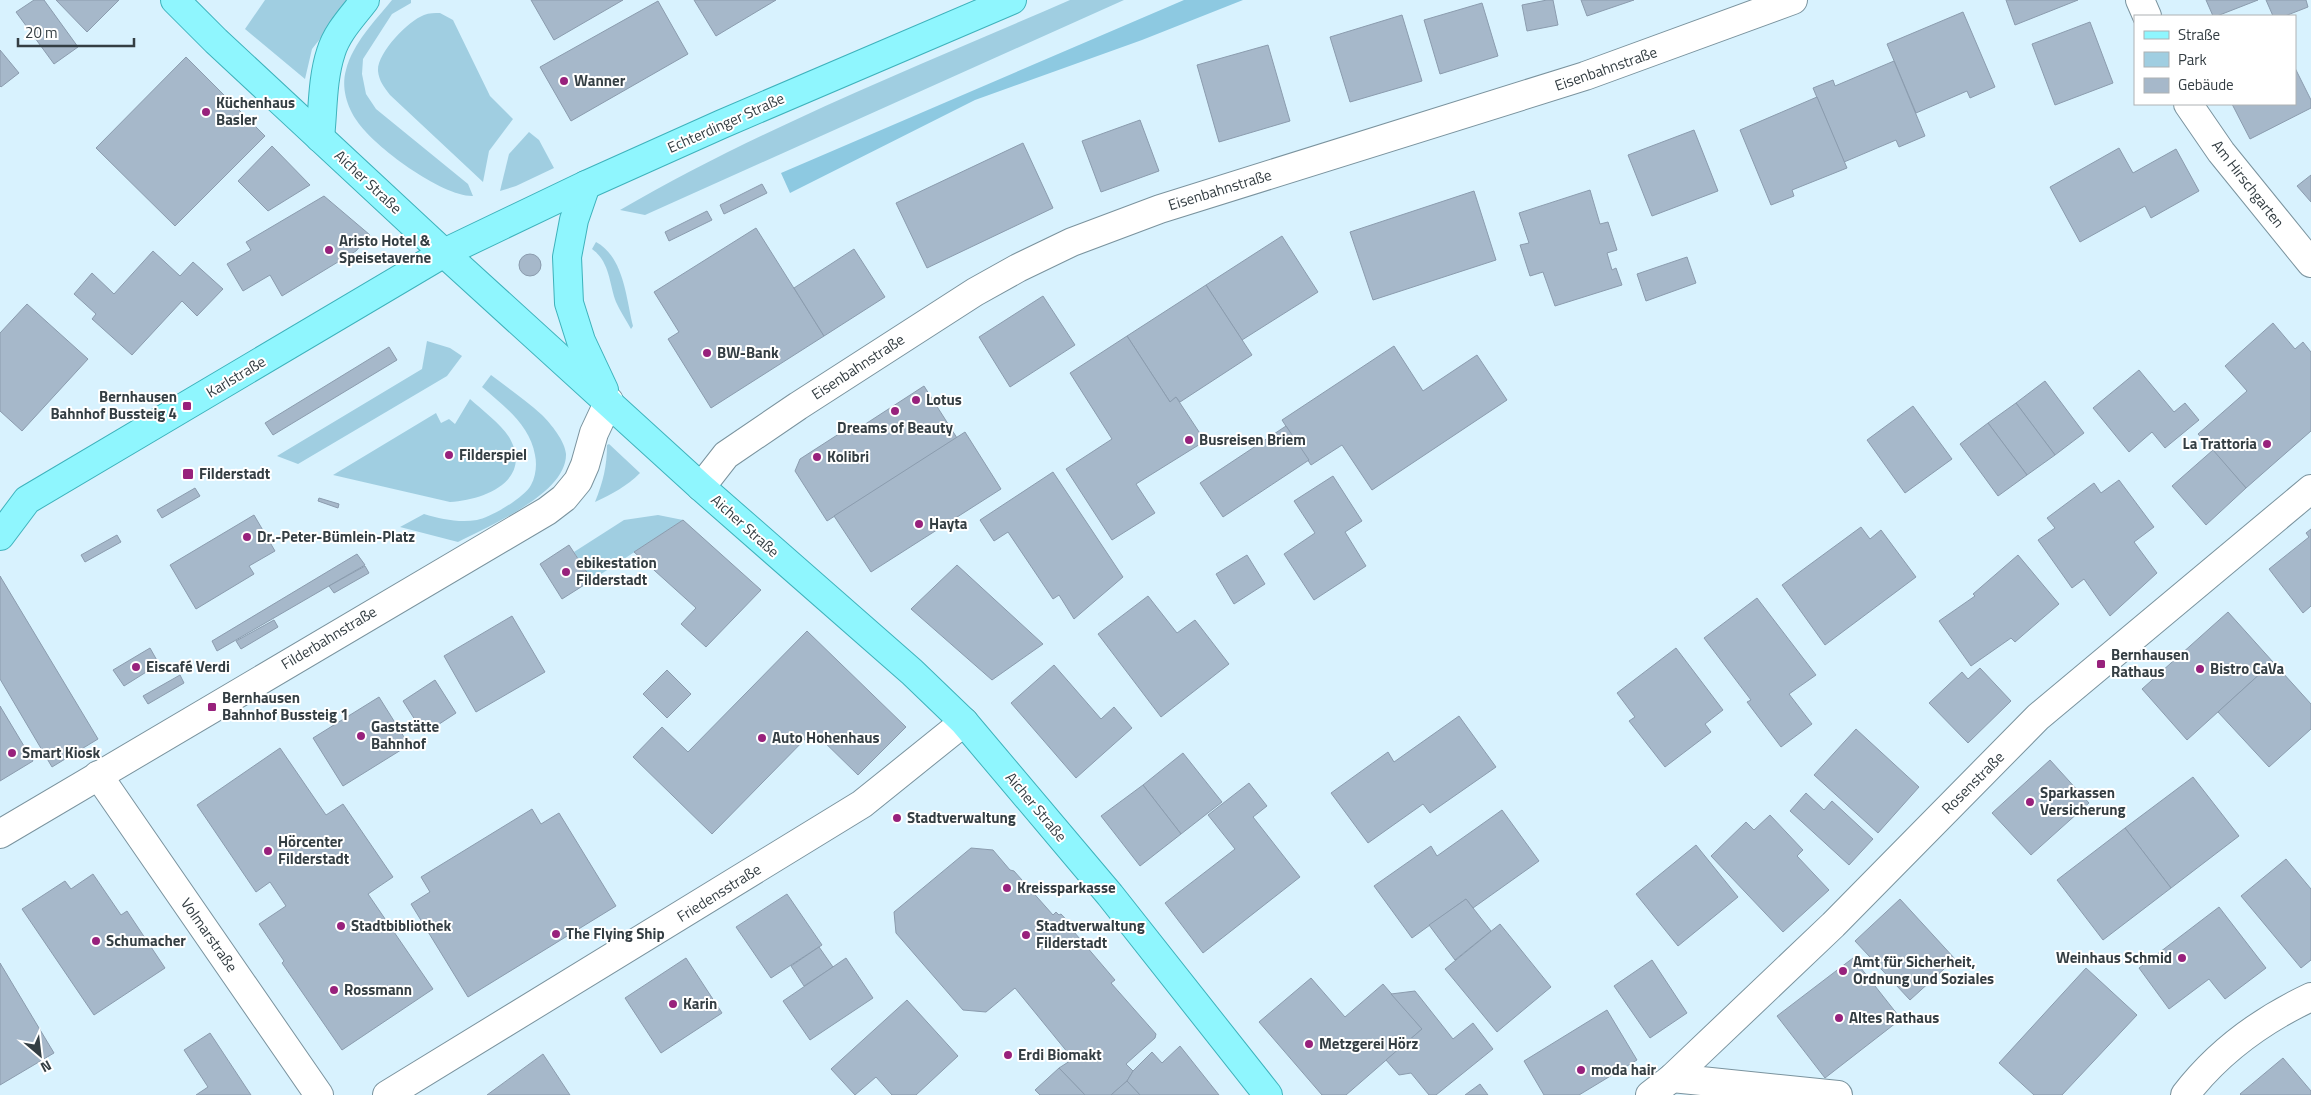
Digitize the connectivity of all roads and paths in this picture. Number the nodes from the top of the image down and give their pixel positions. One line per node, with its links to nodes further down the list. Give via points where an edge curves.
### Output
1 (175, 0): 8 (main road, Aicher Straße)
2 (365, 0): 8 (main road, via 343,28 331,52)
3 (1012, 0): 9 (main road, Echterdinger Straße)
4 (1793, 0): 13 (street, Eisenbahnstraße, via 1586,76 1112,225 1018,268 975,292 726,455)
5 (2140, 0): 6 (street)
6 (2146, 15)
7 (2189, 105): 11 (street, Am Hirschgarten, via 2221,152)
8 (320, 138): 10 (main road, Aicher Straße)
9 (586, 185): 10 (main road, Echterdinger Straße); 12 (main road, via 574,220 567,257 569,303 581,341)
10 (444, 253): 12 (main road, Aicher Straße); 15 (main road, Karlstraße)
11 (2311, 263)
12 (609, 401): 13 (main road, Aicher Straße); 19 (street, Filderbahnstraße, via 578,481 547,511)
13 (701, 487): 18 (main road, Aicher Straße, via 912,672)
14 (2311, 489): 22 (street, Rosenstraße, via 2038,716 1833,925)
15 (27, 500): 16 (main road, Karlstraße); 17 (main road, Karlstraße)
16 (0, 502)
17 (0, 536)
18 (964, 722): 24 (street, Friedensstraße, via 862,804); 25 (main road, Aicher Straße, via 1110,895)
19 (98, 775): 20 (street, Filderbahnstraße); 23 (street, Volmarstraße)
20 (0, 834)
21 (2311, 997): 28 (street, via 2245,1034 2202,1073)
22 (1672, 1078): 26 (street, Rosenstraße); 27 (street)
23 (319, 1095)
24 (387, 1095)
25 (1268, 1095)
26 (1650, 1095)
27 (1838, 1095)
28 (2185, 1095)

